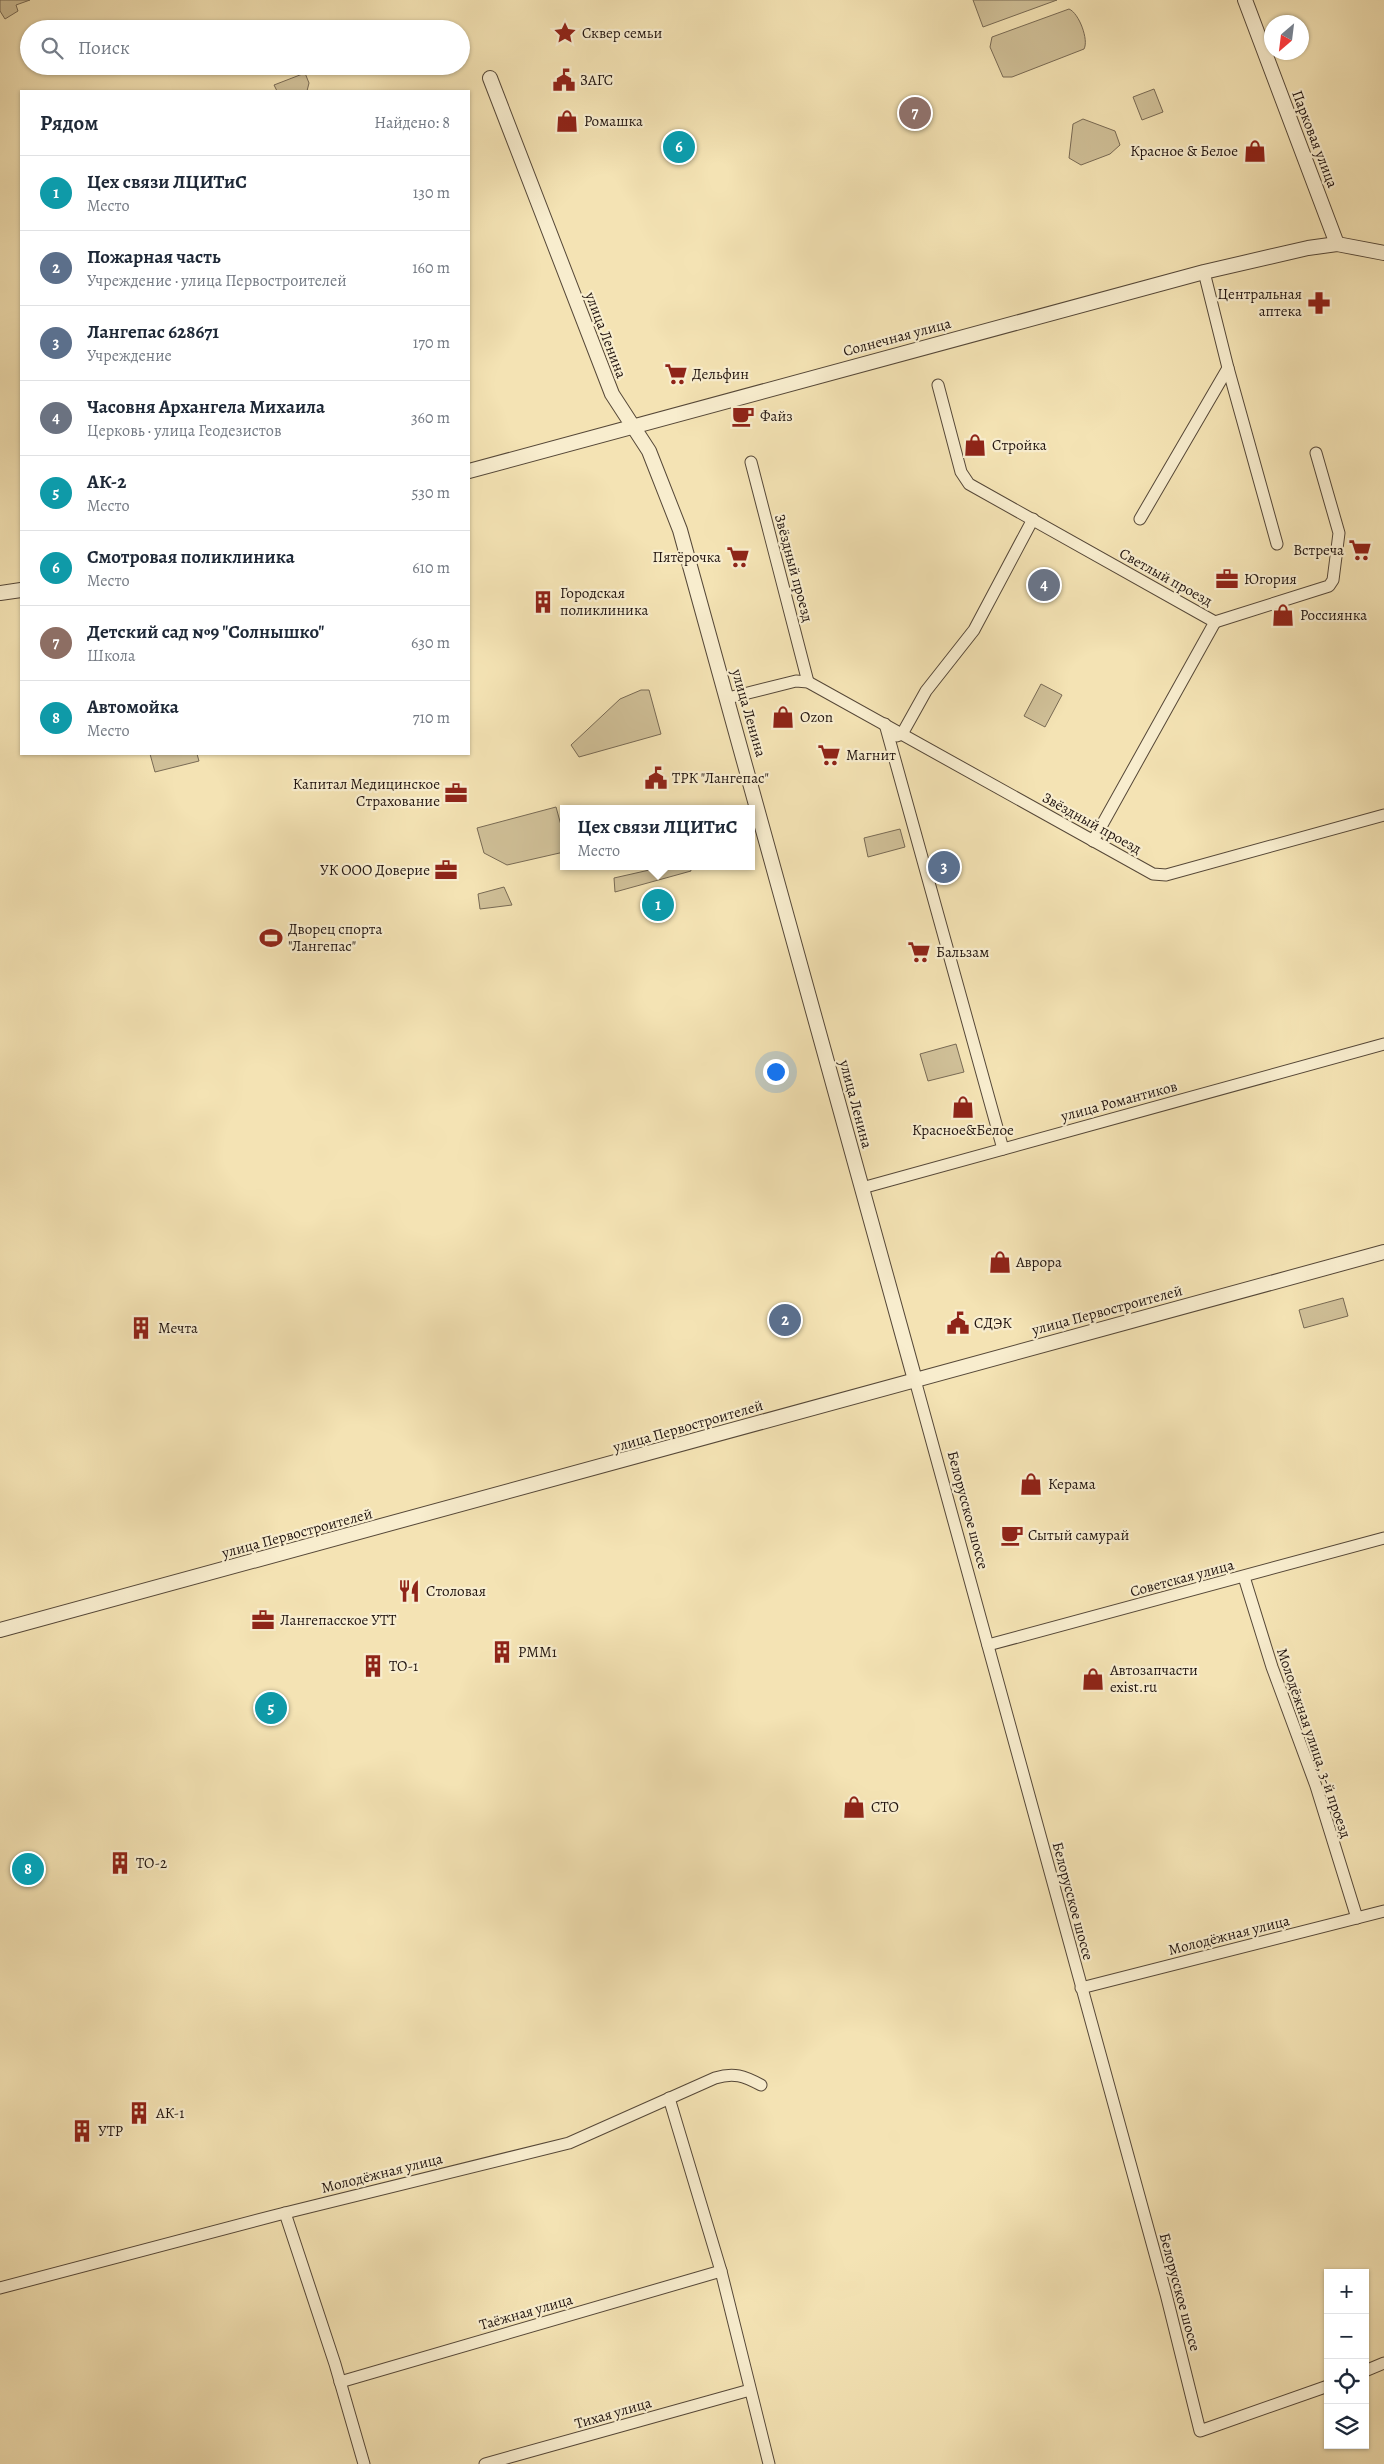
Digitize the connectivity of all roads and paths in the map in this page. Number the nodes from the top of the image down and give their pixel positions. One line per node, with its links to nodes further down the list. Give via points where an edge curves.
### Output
1 (1245, 0): 3 (street, Парковая улица)
2 (490, 78): 8 (street, улица Ленина, via 612,394)
3 (1337, 244): 4 (street); 5 (street, Солнечная улица)
4 (1384, 254)
5 (1204, 272): 6 (street); 8 (street, Солнечная улица)
6 (1228, 368): 13 (street); 14 (street)
7 (938, 385): 12 (street, Светлый проезд, via 964,479)
8 (632, 425): 11 (street, Солнечная улица); 19 (street, улица Ленина, via 649,451 672,505)
9 (1316, 453): 17 (street, Светлый проезд, via 1339,533 1333,580 1329,586)
10 (751, 462): 18 (street, Звёздный проезд)
11 (470, 471)
12 (1033, 519): 17 (street, Светлый проезд); 21 (street, via 974,630 926,691)
13 (1140, 519)
14 (1277, 544)
15 (20, 590): 16 (street)
16 (0, 593)
17 (1215, 622): 24 (street)
18 (808, 682): 19 (street, via 796,681); 20 (street, Звёздный проезд)
19 (728, 698): 27 (street, улица Ленина)
20 (885, 724): 21 (street, Звёздный проезд); 22 (street)
21 (902, 734): 22 (street); 24 (street, Звёздный проезд)
22 (889, 740): 26 (street)
23 (1384, 816): 24 (street, Звёздный проезд, via 1166,875 1154,874)
24 (1093, 841)
25 (1384, 1044): 26 (street, улица Романтиков)
26 (1003, 1149): 27 (street, улица Романтиков)
27 (862, 1188): 29 (street, улица Ленина)
28 (1384, 1252): 29 (street, улица Первостроителей)
29 (915, 1380): 32 (street, улица Первостроителей); 33 (street, Белорусское шоссе)
30 (1384, 1538): 31 (street, Советская улица)
31 (1244, 1577): 33 (street, Советская улица); 35 (street, Молодёжная улица, 3-й проезд, via 1272,1667 1316,1786)
32 (0, 1630)
33 (988, 1645): 36 (street, Белорусское шоссе)
34 (1384, 1911): 35 (street, Молодёжная улица)
35 (1357, 1918): 36 (street, Молодёжная улица)
36 (1081, 1988): 45 (street, Белорусское шоссе, via 1166,2294 1200,2432)
37 (761, 2086): 38 (street, Молодёжная улица, via 747,2077 728,2074)
38 (669, 2098): 39 (street, Молодёжная улица, via 569,2142); 40 (street)
39 (285, 2213): 41 (street, Молодёжная улица); 44 (street)
40 (721, 2271): 44 (street, Таёжная улица); 46 (street)
41 (0, 2288)
42 (1384, 2363): 43 (street)
43 (1369, 2369)
44 (340, 2382): 47 (street)
45 (1324, 2387)
46 (750, 2390): 48 (street, Тихая улица); 49 (street)
47 (364, 2464)
48 (485, 2464)
49 (769, 2464)

